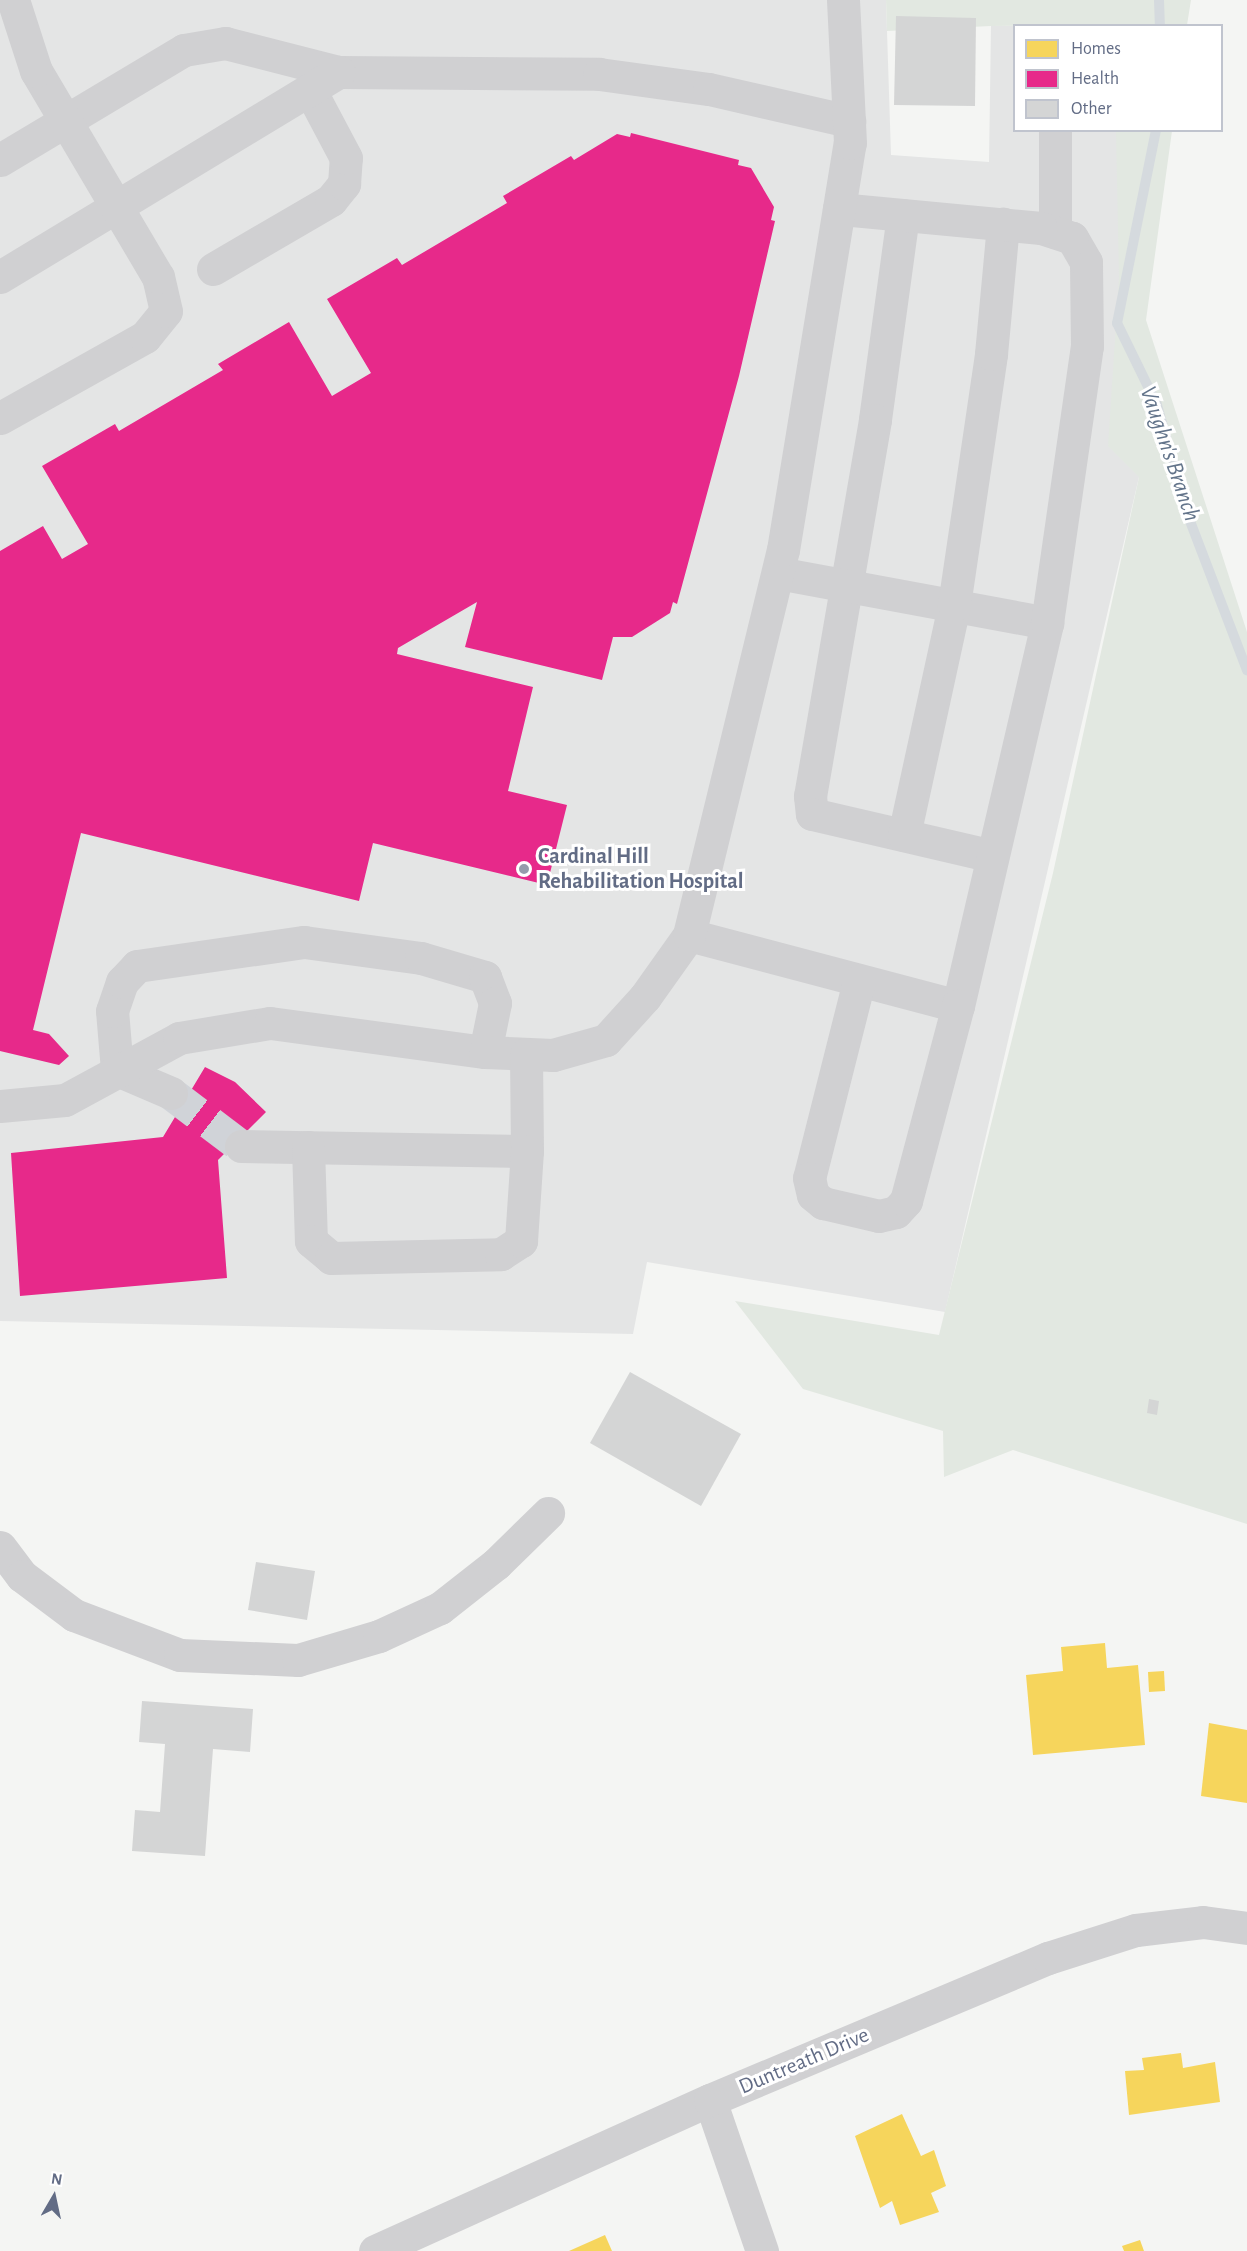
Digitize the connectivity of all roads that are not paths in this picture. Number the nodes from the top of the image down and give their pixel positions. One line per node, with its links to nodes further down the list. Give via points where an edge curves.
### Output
1 (13, 0): 5 (street, via 36,71)
2 (843, 0): 6 (street)
3 (339, 72): 4 (street); 5 (street, via 225,43 184,50); 6 (street, via 599,74 709,89)
4 (310, 90): 9 (street); 14 (street, via 346,158 344,184 331,200)
5 (66, 121): 8 (street); 9 (street)
6 (849, 121): 10 (street, via 850,143)
7 (1055, 132): 13 (street)
8 (0, 160)
9 (116, 206): 15 (street); 16 (street, via 158,277 166,311 145,337)
10 (839, 209): 11 (street); 17 (street)
11 (903, 215): 12 (street); 18 (street, via 875,420)
12 (1003, 224): 13 (street); 19 (street, via 991,354)
13 (1055, 232): 20 (street, via 1072,238 1086,262 1087,346)
14 (213, 269)
15 (0, 277)
16 (0, 418)
17 (778, 573): 18 (street); 23 (street)
18 (846, 586): 19 (street); 21 (street, via 810,796 812,814)
19 (954, 605): 20 (street); 21 (street)
20 (1047, 622): 22 (street)
21 (904, 835): 22 (street)
22 (992, 856): 25 (street)
23 (689, 935): 24 (street); 27 (street, via 645,997 606,1040 553,1055)
24 (859, 981): 25 (street); 25 (street, via 809,1178 813,1195 823,1203 879,1216 896,1212 906,1201)
25 (958, 1006)
26 (485, 1052): 27 (street); 28 (street, via 270,1023 179,1038); 28 (street, via 495,1003 484,977 421,958 304,942 137,966 122,982 112,1011)
27 (526, 1054): 33 (street)
28 (117, 1070): 29 (street); 30 (street, via 65,1100)
29 (171, 1093)
30 (0, 1106)
31 (241, 1146): 32 (street)
32 (308, 1147): 33 (street); 33 (street, via 312,1241 331,1258 501,1254 521,1241)
33 (527, 1150)
34 (548, 1513): 35 (street, via 496,1564 440,1608 379,1636 298,1660 180,1655 74,1615 22,1576)
35 (0, 1547)
36 (1247, 1928): 37 (street, Duntreath Drive, via 1203,1922 1125,1933 1048,1958)
37 (710, 2100): 38 (street, Duntreath Drive); 39 (street)
38 (375, 2251)
39 (762, 2251)

